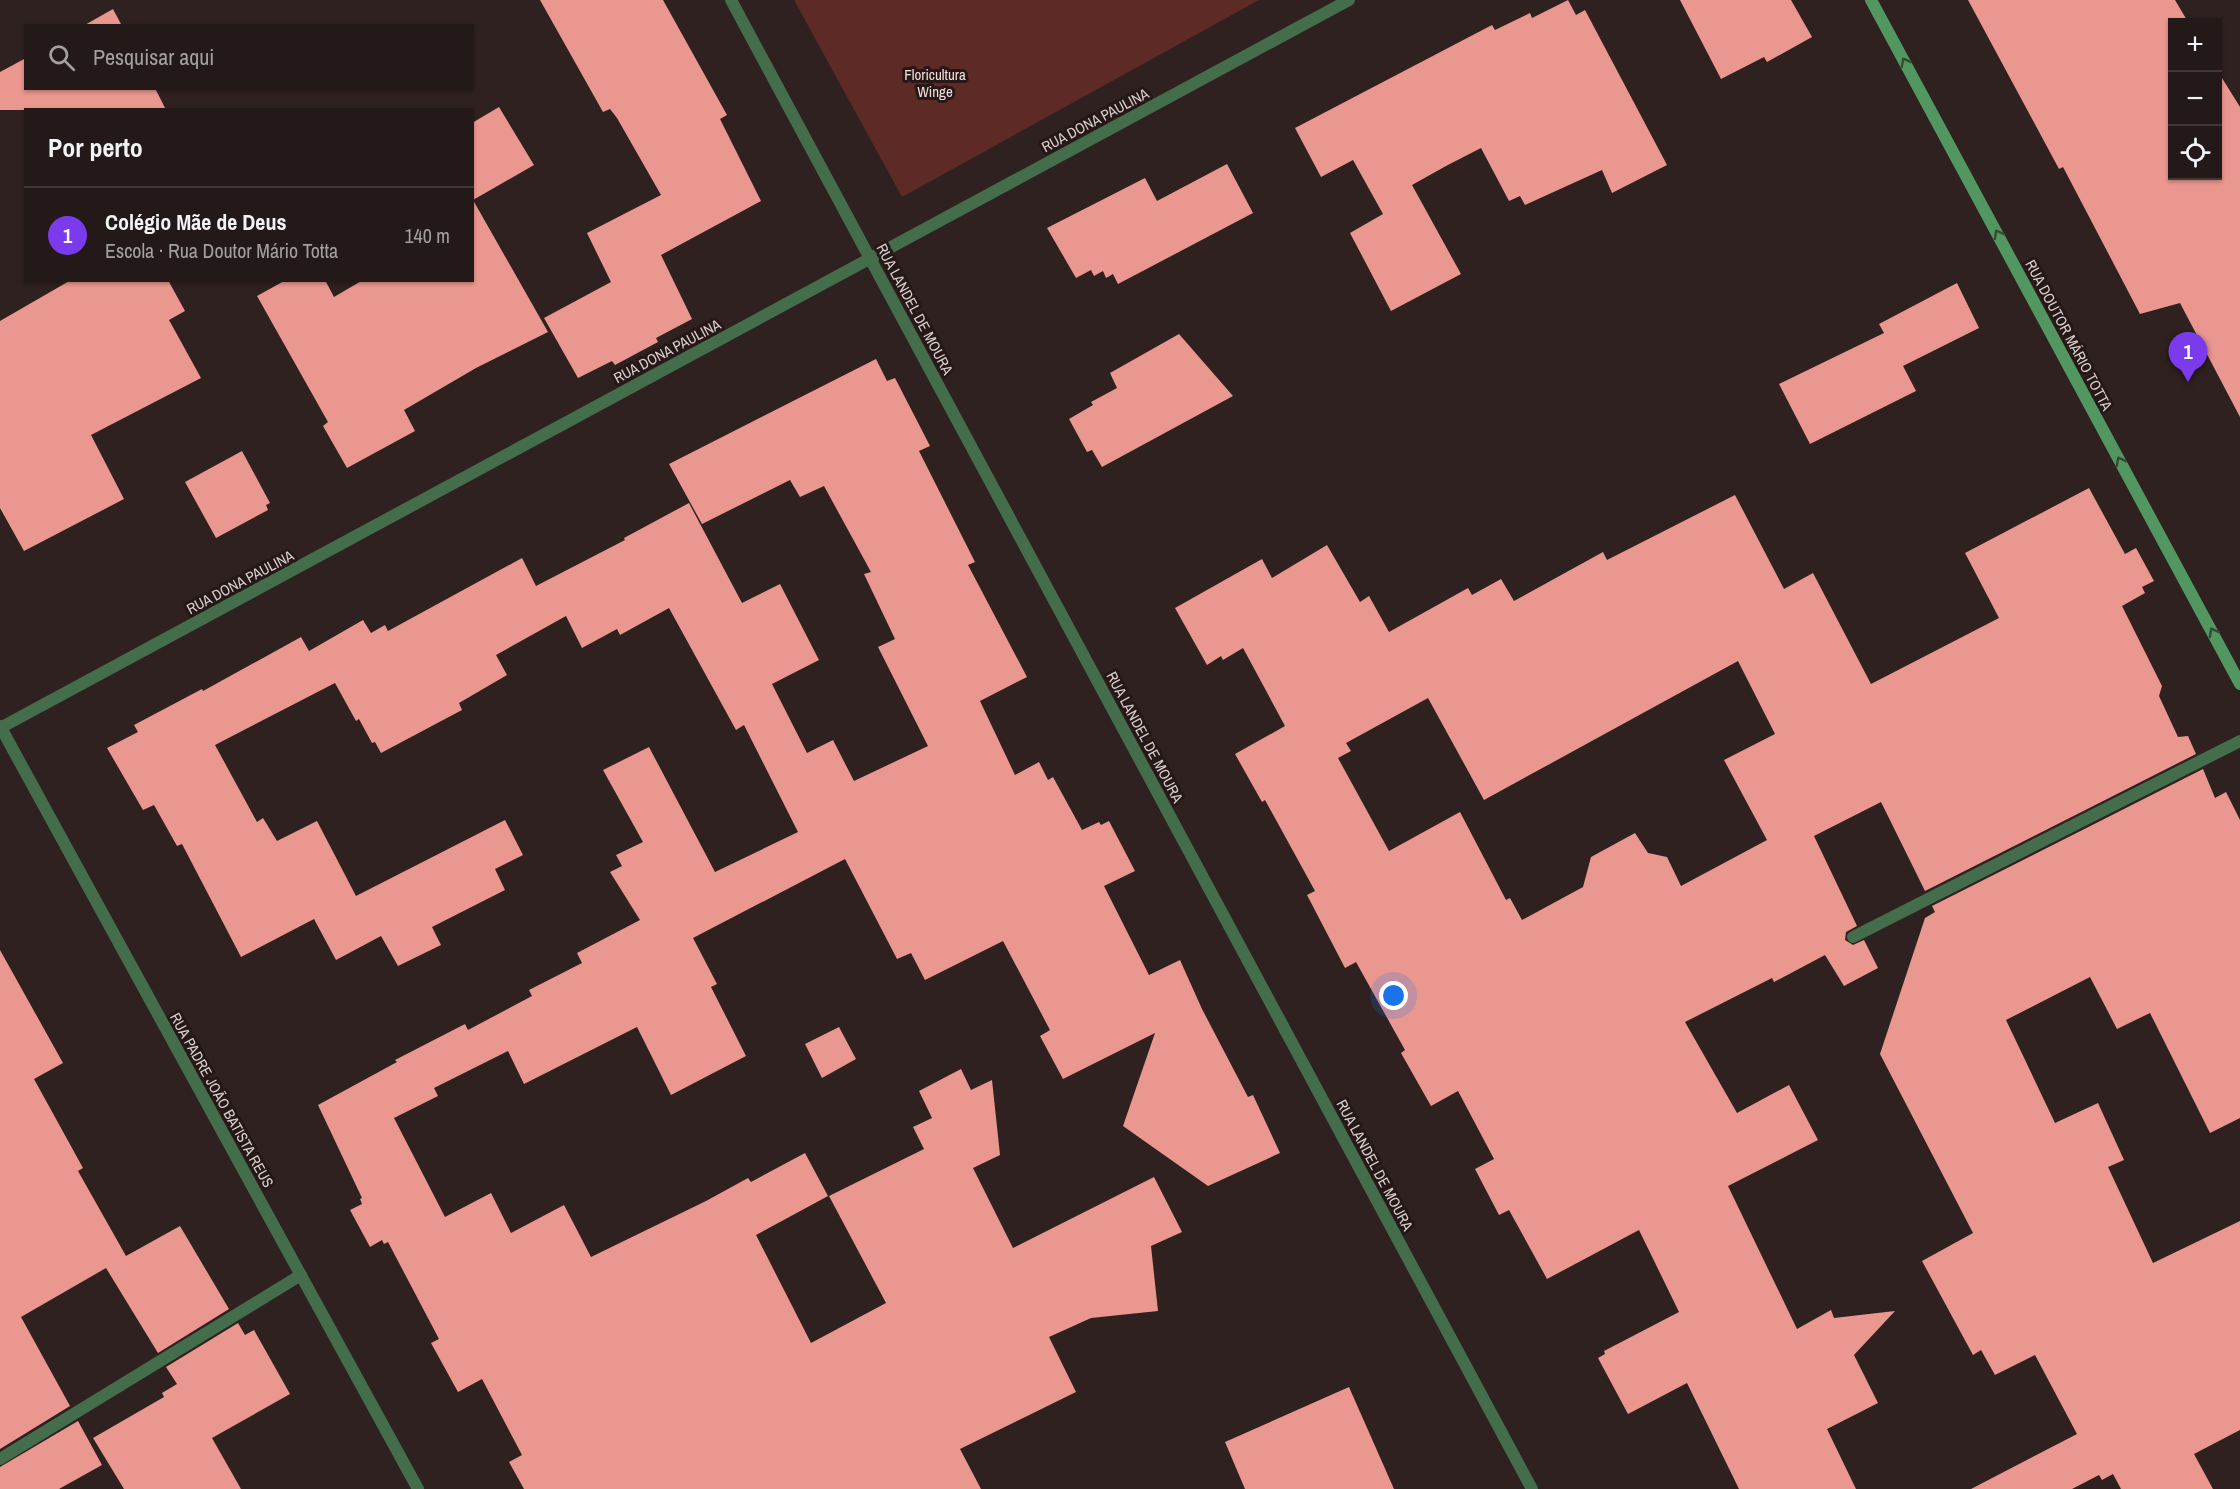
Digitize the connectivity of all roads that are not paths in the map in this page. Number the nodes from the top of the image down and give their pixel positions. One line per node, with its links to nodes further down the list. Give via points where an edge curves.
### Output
1 (731, 0): 4 (street, RUA LANDEL DE MOURA)
2 (1349, 0): 4 (street, RUA DONA PAULINA)
3 (1871, 0): 5 (street, RUA DOUTOR MÁRIO TOTTA, one-way to 3)
4 (871, 259): 6 (street, RUA DONA PAULINA); 12 (street, RUA LANDEL DE MOURA)
5 (2240, 684)
6 (0, 727): 9 (street, RUA PADRE JOÃO BATISTA REUS)
7 (2240, 741): 8 (street)
8 (1853, 937)
9 (301, 1275): 10 (street); 11 (street, RUA PADRE JOÃO BATISTA REUS)
10 (0, 1459)
11 (418, 1489)
12 (1532, 1489)

